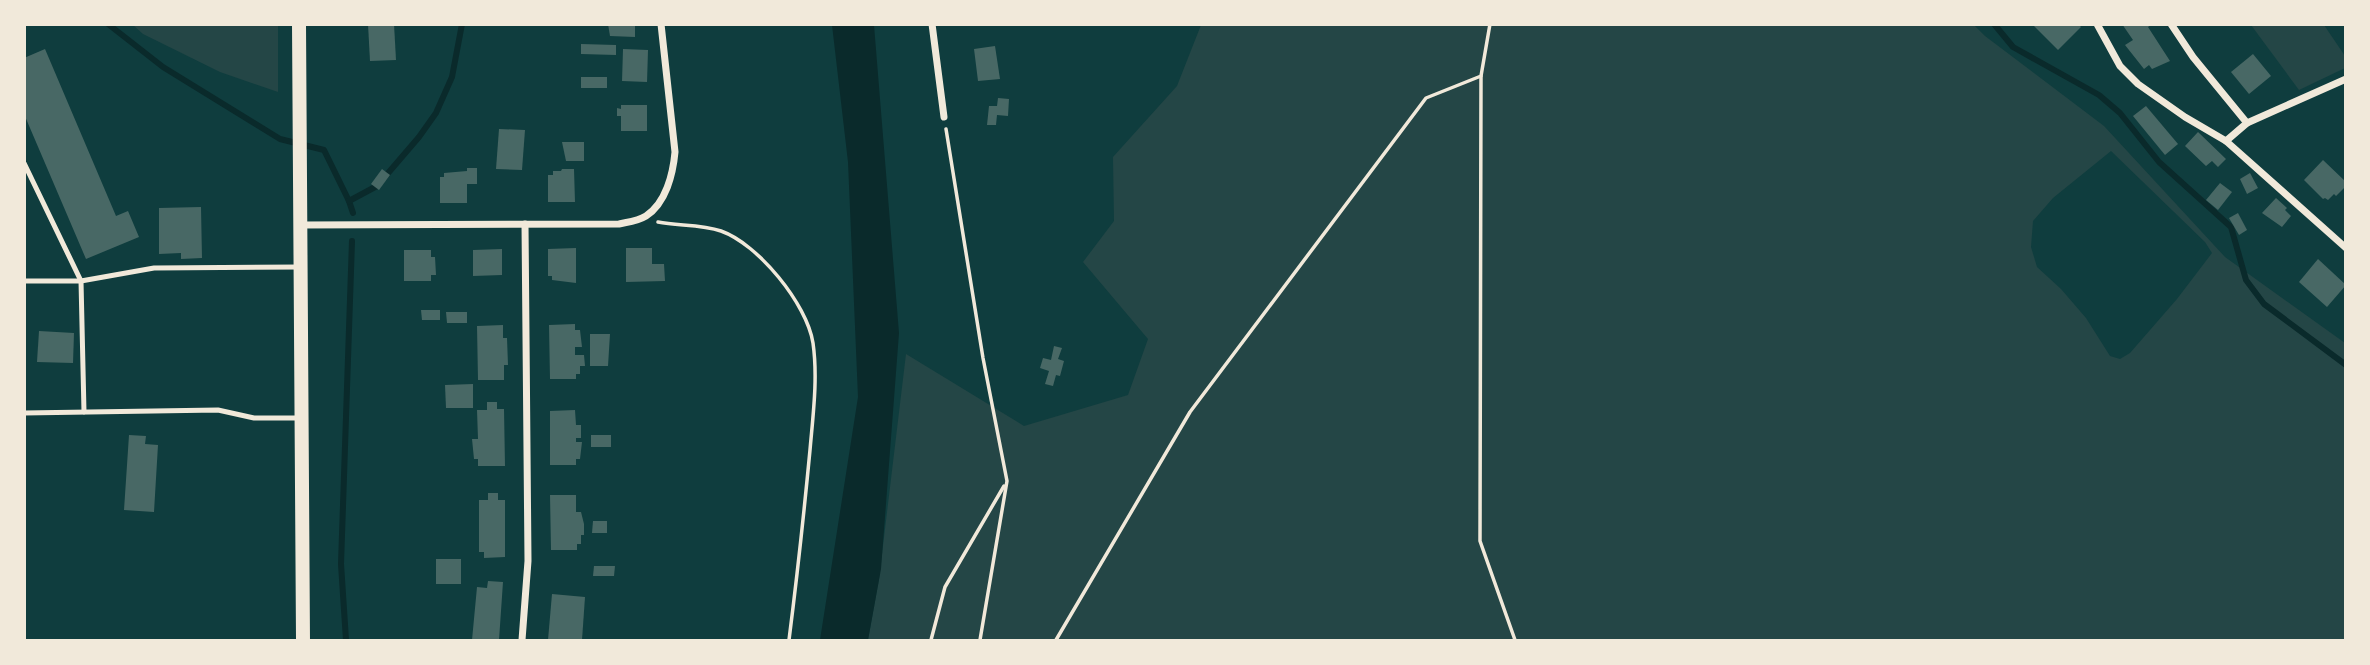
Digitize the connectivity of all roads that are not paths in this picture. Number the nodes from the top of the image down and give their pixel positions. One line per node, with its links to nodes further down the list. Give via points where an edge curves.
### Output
1 (299, 24): 14 (main road)
2 (661, 24): 13 (street, via 675,152 664,195 646,216 619,224)
3 (932, 24): 7 (street)
4 (2097, 24): 9 (street, via 2120,66 2138,84)
5 (2171, 24): 8 (street)
6 (2346, 79): 8 (street)
7 (944, 117)
8 (2248, 123): 9 (street)
9 (2226, 141): 15 (street)
10 (24, 163): 12 (lane)
11 (24, 181): 12 (lane)
12 (33, 181): 18 (lane)
13 (525, 224): 14 (street); 23 (street, via 528,561)
14 (300, 225): 16 (main road)
15 (2346, 248)
16 (300, 267): 18 (lane, via 154,268); 21 (main road)
17 (24, 281): 18 (lane)
18 (81, 281): 20 (lane)
19 (24, 412): 20 (lane)
20 (84, 412): 21 (lane, via 218,410 254,418)
21 (300, 418): 22 (main road)
22 (303, 640)
23 (522, 640)

